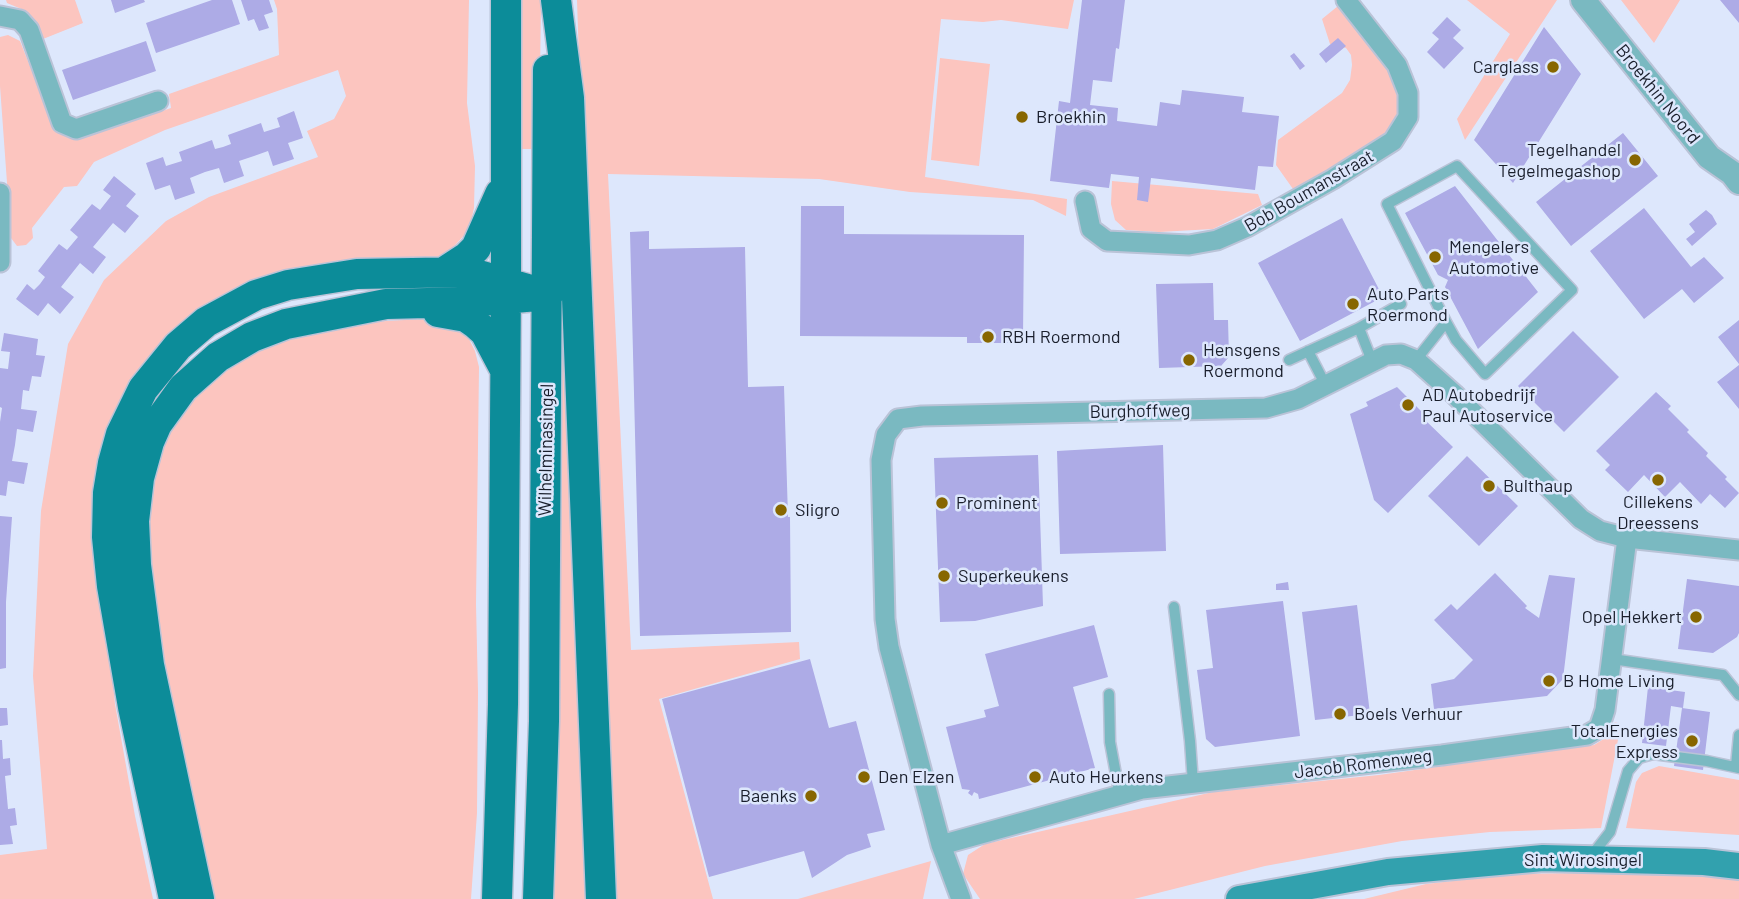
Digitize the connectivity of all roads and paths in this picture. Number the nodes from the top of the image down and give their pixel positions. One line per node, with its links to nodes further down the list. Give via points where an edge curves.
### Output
1 (506, 0): 8 (main road)
2 (549, 0): 15 (main road, Wilhelminasingel)
3 (556, 0): 44 (main road, via 569,98)
4 (1346, 0): 11 (street, Bob Boumanstraat, via 1398,65 1408,93 1408,117 1393,141 1333,179 1217,240 1189,245 1107,241 1091,229)
5 (1583, 0): 9 (street, Broekhin Noord, via 1709,157)
6 (0, 16): 7 (street, via 20,20 29,30 62,122 76,129)
7 (158, 101)
8 (506, 177): 13 (main road, via 476,248); 14 (main road)
9 (1739, 182)
10 (0, 194): 12 (street)
11 (1085, 201)
12 (0, 262)
13 (444, 272): 14 (main road, via 468,272); 40 (main road, via 309,280 238,303 178,346 153,374 127,420 109,486 109,564 133,708)
14 (506, 290): 15 (main road); 16 (main road); 24 (main road)
15 (548, 295): 43 (main road, Wilhelminasingel)
16 (386, 304): 24 (main road, via 466,317 485,332); 41 (main road, via 286,324 218,357 169,405 144,458 134,521 138,587 160,723)
17 (1401, 304): 19 (lane)
18 (1446, 322): 18 (lane, via 1387,204 1457,166 1572,290 1485,374); 22 (lane)
19 (1359, 328): 20 (lane); 23 (lane)
20 (1308, 351): 21 (lane); 25 (lane)
21 (1289, 360)
22 (1416, 360): 23 (street, Burghoffweg, via 1401,354); 26 (street, via 1581,519 1600,531)
23 (1372, 361): 25 (street, Burghoffweg)
24 (505, 370): 42 (main road)
25 (1325, 384): 36 (street, Burghoffweg, via 1298,399 1266,408 898,419 886,435 881,460 885,619)
26 (1627, 538): 27 (street); 29 (street, Jacob Romenweg)
27 (1739, 550)
28 (1174, 607): 34 (lane)
29 (1612, 659): 31 (lane, via 1723,675); 34 (street, Jacob Romenweg, via 1605,710 1599,728 1587,736)
30 (1109, 694): 35 (lane, via 1110,742)
31 (1739, 695)
32 (1739, 734): 33 (lane)
33 (1737, 767): 37 (lane, via 1653,754 1639,758 1628,771 1610,832)
34 (1193, 783): 35 (street, Jacob Romenweg)
35 (1120, 796): 36 (street, Jacob Romenweg)
36 (941, 845): 45 (street, Burghoffweg); 46 (street, Burghoffweg)
37 (1590, 858): 38 (main road, Sint Wirosingel); 39 (main road, Sint Wirosingel)
38 (1739, 866)
39 (1428, 870): 47 (main road, Sint Wirosingel, via 1388,872); 48 (main road, Sint Wirosingel)
40 (174, 899)
41 (199, 899)
42 (497, 899)
43 (538, 899)
44 (601, 899)
45 (946, 899)
46 (961, 899)
47 (1239, 899)
48 (1335, 899)

